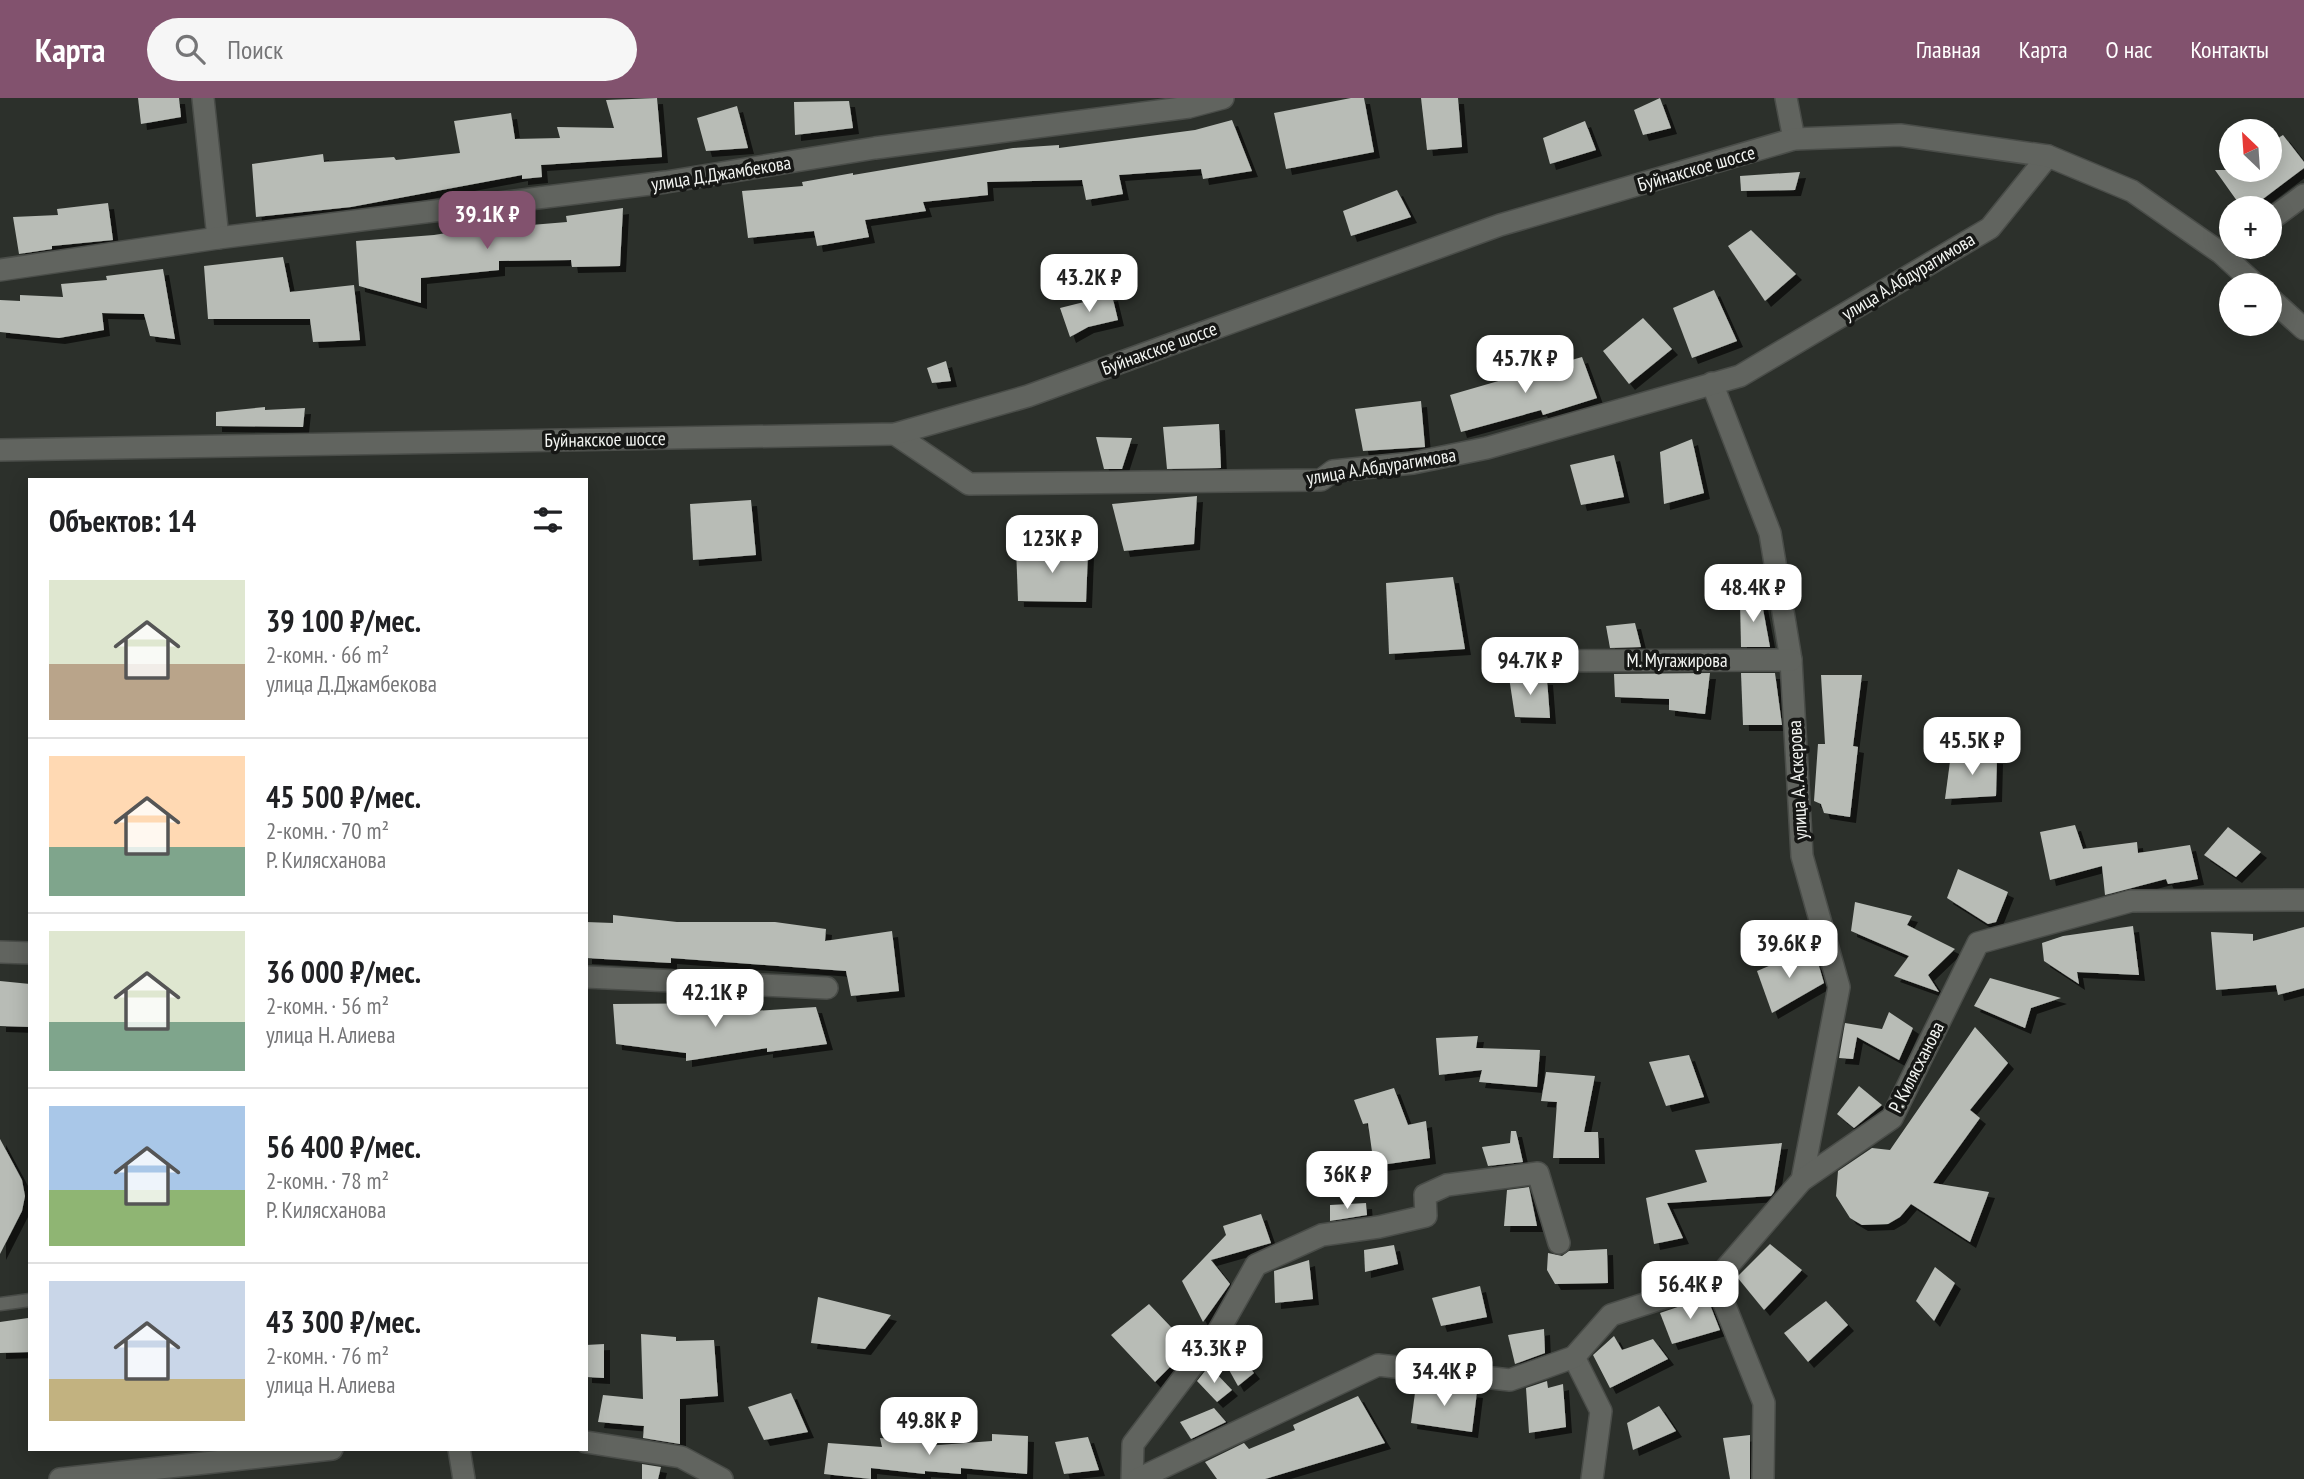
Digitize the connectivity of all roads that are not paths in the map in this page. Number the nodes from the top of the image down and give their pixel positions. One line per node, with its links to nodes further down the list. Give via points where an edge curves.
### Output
1 (203, 98): 8 (street)
2 (1223, 98): 8 (street, улица Д.Джамбекова, via 1189,107 875,148 666,182)
3 (1786, 98): 4 (street)
4 (1794, 139): 5 (street, Буйнакское шоссе, via 1900,135); 14 (street, Буйнакское шоссе, via 1500,225 1028,396)
5 (2048, 156): 10 (street, Буйнакское шоссе, via 2132,191); 13 (street, улица А.Абдурагимова, via 1990,228 1740,376)
6 (2304, 195): 7 (street)
7 (2282, 211)
8 (218, 239): 9 (street, улица Д.Джамбекова)
9 (0, 270)
10 (2243, 273)
11 (2282, 309): 12 (street)
12 (2304, 329)
13 (1712, 383): 14 (street, улица А.Абдурагимова, via 1486,448 1413,463 1334,471 1321,480 969,484); 16 (street, улица А. Аскерова, via 1770,533)
14 (895, 433): 15 (street, Буйнакское шоссе)
15 (0, 450)
16 (1791, 660): 17 (street, М. Мугажирова); 23 (street, улица А. Аскерова, via 1802,856 1839,987)
17 (1521, 661)
18 (2304, 900): 23 (street, Р. Килясханова, via 2131,901 1978,943 1892,1118)
19 (0, 952): 20 (street)
20 (28, 953)
21 (588, 977): 22 (street)
22 (827, 988)
23 (1802, 1180): 25 (street, Р. Килясханова)
24 (1559, 1244): 35 (street, via 1538,1173 1447,1185 1425,1195 1426,1216 1322,1235 1256,1265 1218,1332 1133,1444)
25 (1715, 1281): 28 (street, via 1611,1315); 38 (street, via 1764,1403)
26 (28, 1300): 27 (lane)
27 (0, 1304)
28 (1574, 1357): 36 (street, via 1510,1380 1378,1365); 37 (street, via 1601,1411)
29 (588, 1442): 34 (street, via 681,1457)
30 (314, 1451): 32 (street)
31 (459, 1451): 33 (street)
32 (60, 1479)
33 (464, 1479)
34 (722, 1479)
35 (1132, 1479)
36 (1138, 1479)
37 (1592, 1479)
38 (1763, 1479)

